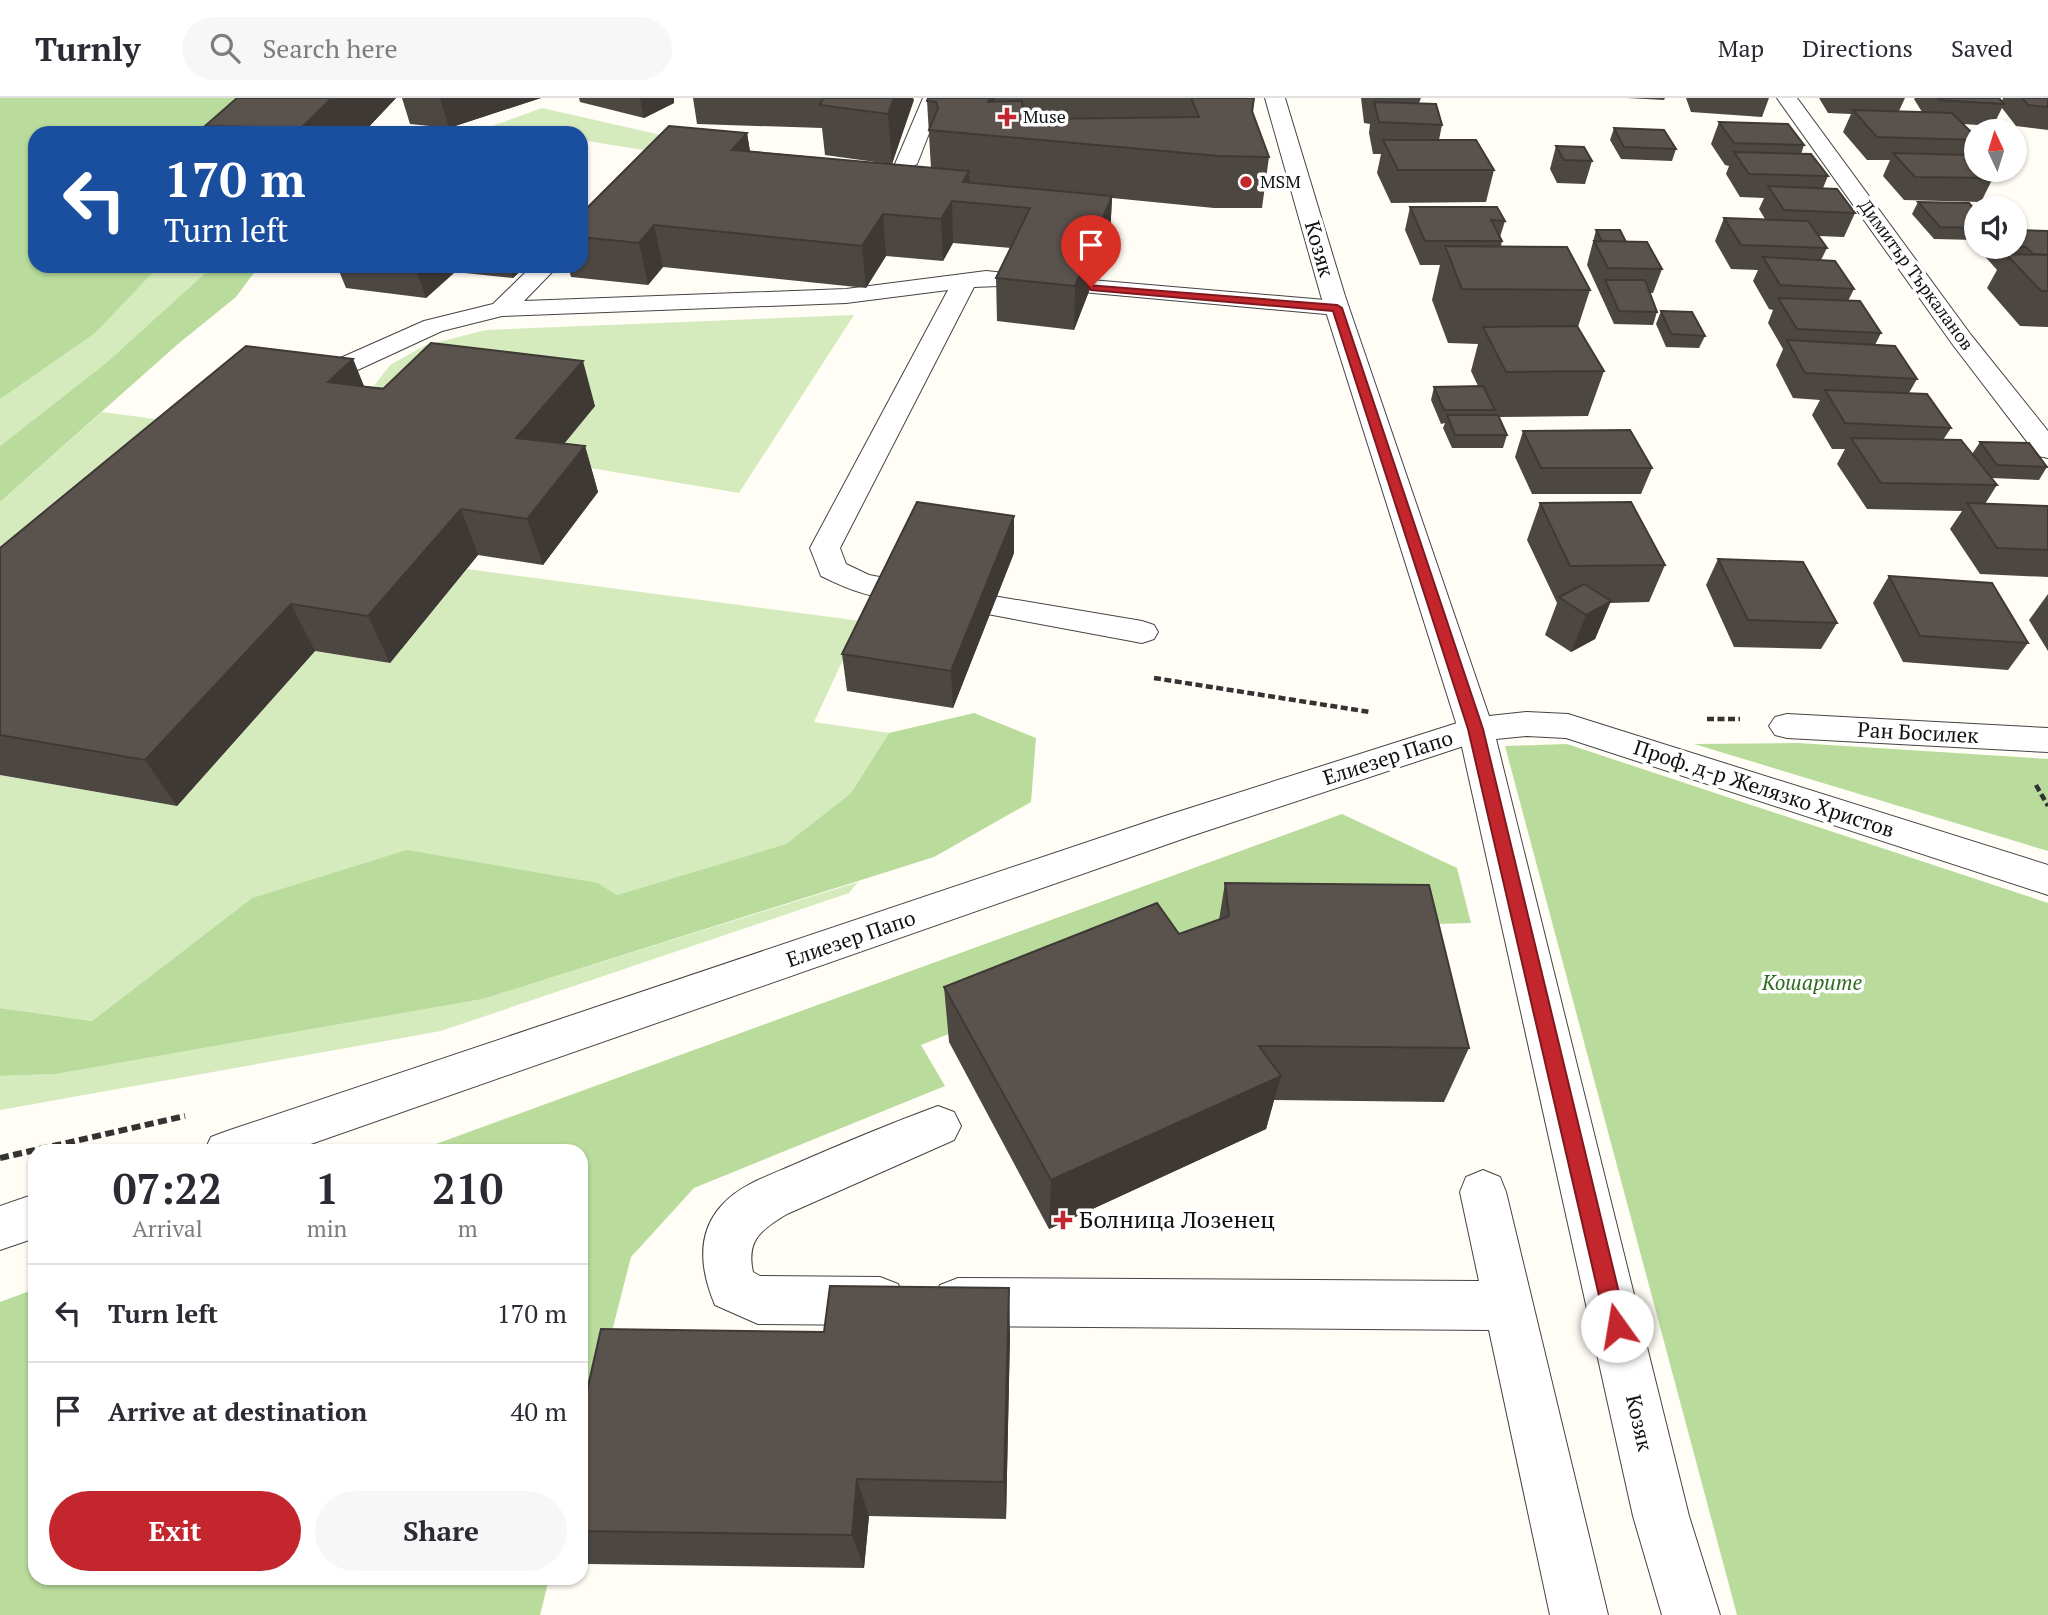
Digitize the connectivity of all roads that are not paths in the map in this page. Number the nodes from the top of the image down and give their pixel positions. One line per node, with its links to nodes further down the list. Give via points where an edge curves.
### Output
1 (933, 98): 4 (street)
2 (1787, 98): 12 (street, Димитър Търкаланов, via 1962,340)
3 (1267, 100): 9 (street, Козяк)
4 (906, 164)
5 (539, 273): 10 (street)
6 (1016, 280): 7 (street)
7 (964, 282): 10 (street, via 846,296); 13 (street, via 825,548 832,569 861,583)
8 (1091, 287): 9 (street)
9 (1337, 308): 17 (street, Козяк)
10 (502, 309): 11 (street, via 433,326)
11 (329, 373)
12 (2048, 450)
13 (895, 589)
14 (993, 606): 15 (street)
15 (1142, 632)
16 (1787, 726): 18 (street, Ран Босилек)
17 (1476, 729): 19 (street, Проф. д-р Желязко Христов, via 1568,726); 21 (street, Елиезер Папо, via 1165,830); 27 (street, Козяк, via 1661,1516)
18 (2048, 740)
19 (2048, 880)
20 (938, 1126): 25 (street, via 799,1185 739,1219 723,1257 732,1288 758,1300)
21 (249, 1144)
22 (1483, 1192): 25 (street)
23 (28, 1218): 24 (street)
24 (0, 1227)
25 (1509, 1306): 26 (street)
26 (1579, 1615)
27 (1690, 1615)

